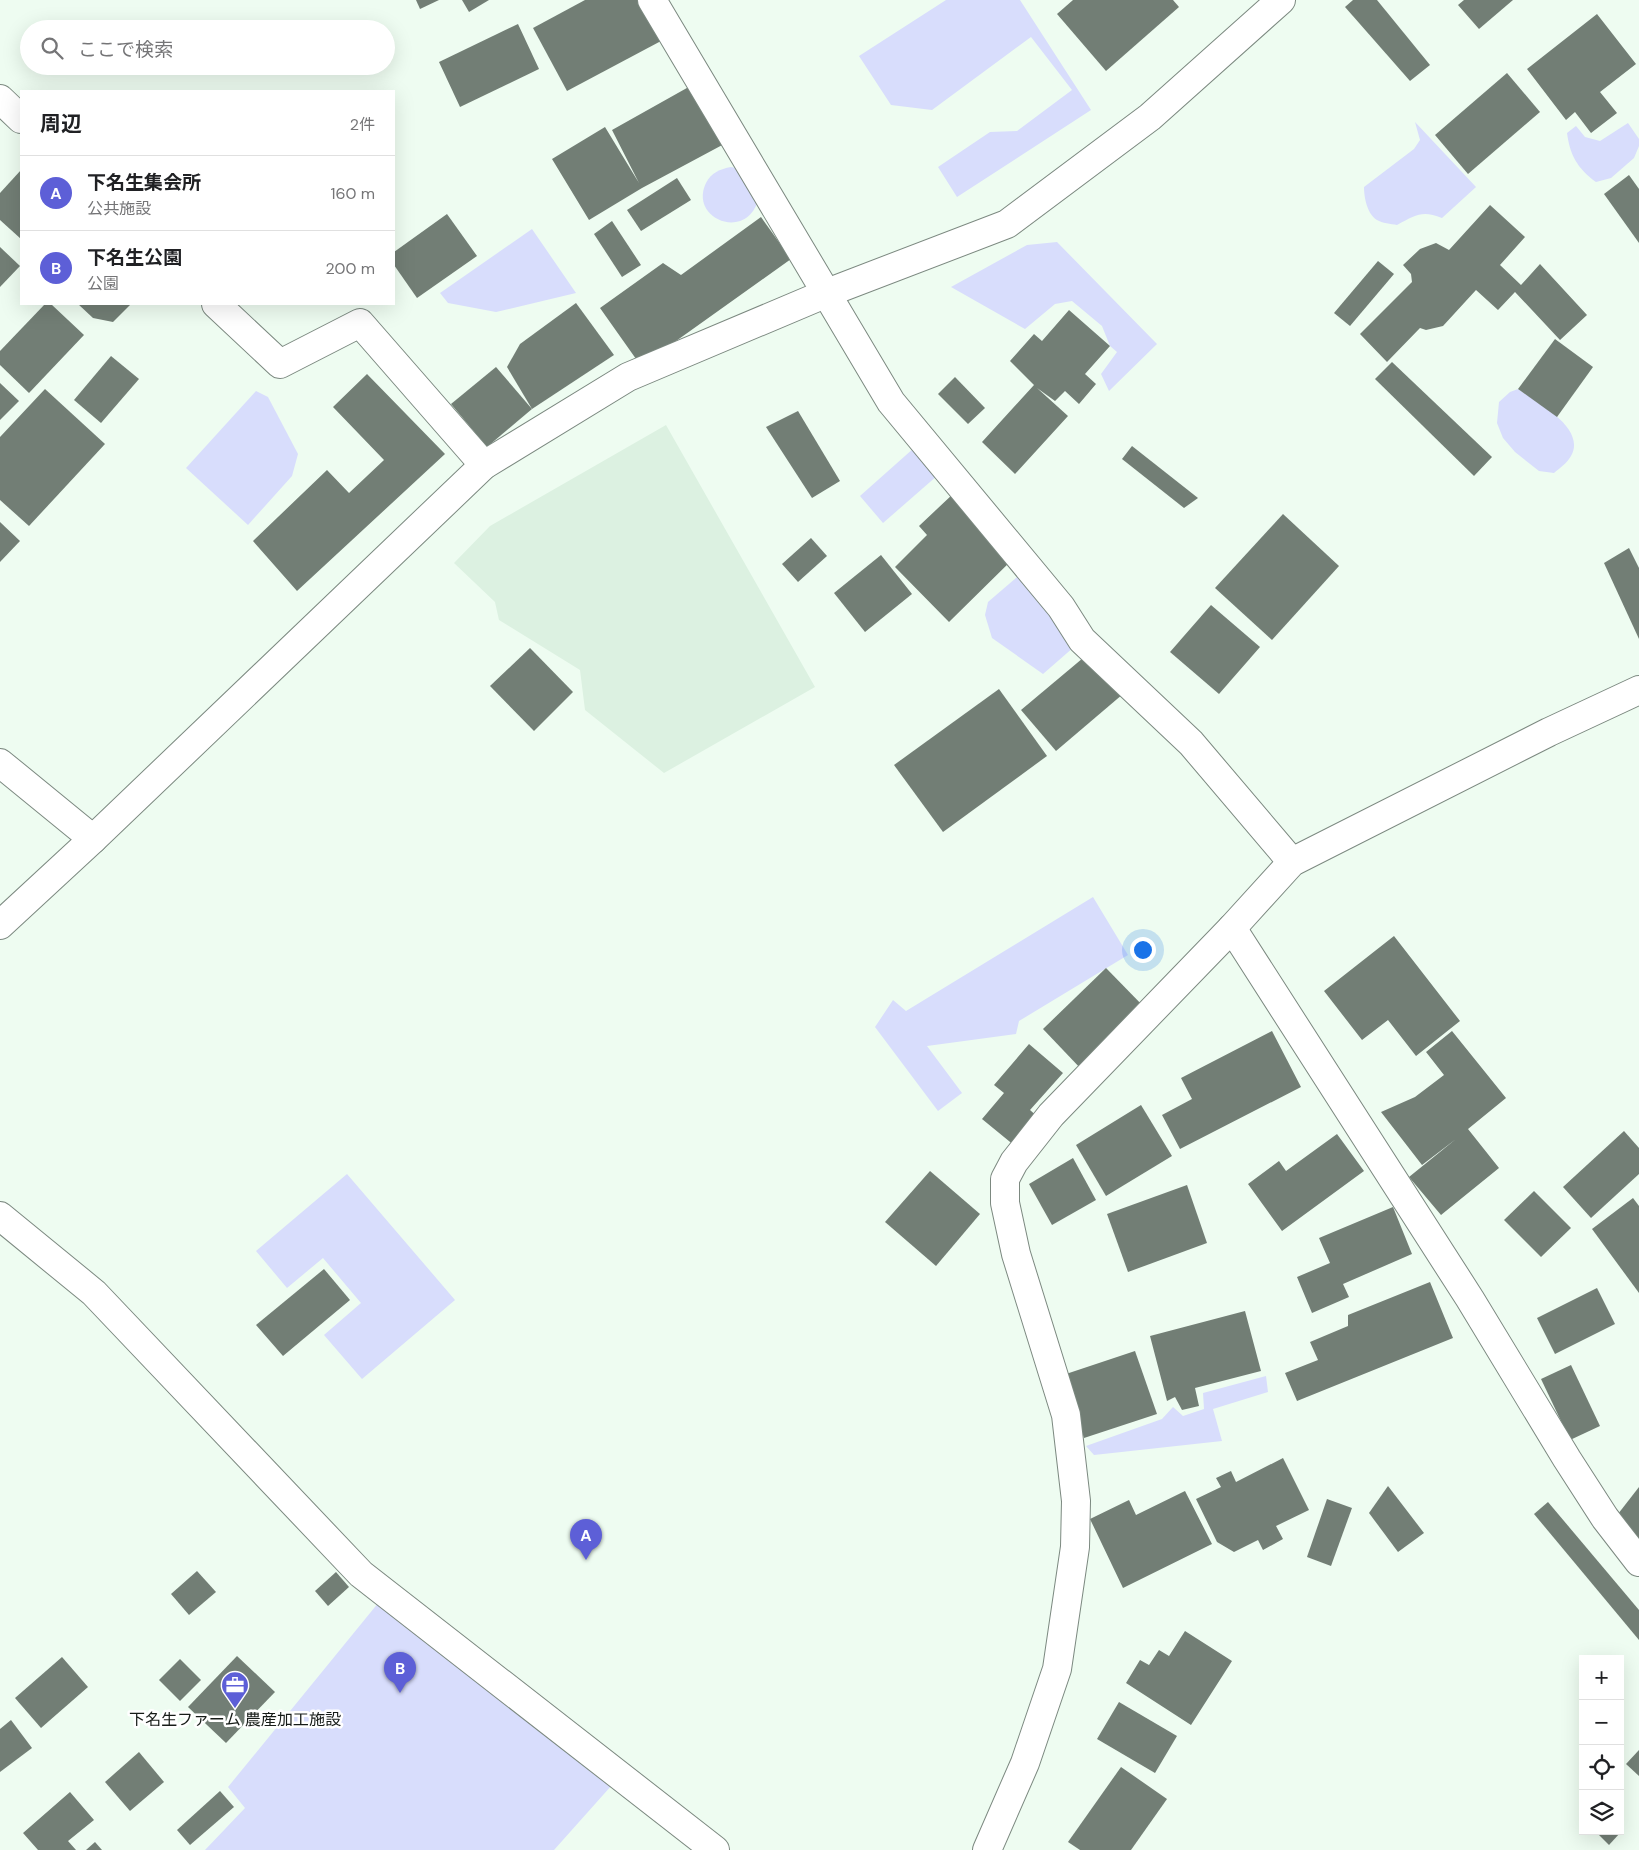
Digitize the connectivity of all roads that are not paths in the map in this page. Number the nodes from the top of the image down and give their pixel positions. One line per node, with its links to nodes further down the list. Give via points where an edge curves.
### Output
1 (652, 0): 5 (street)
2 (1281, 0): 5 (street, via 1150,117 1007,224)
3 (0, 99): 4 (street)
4 (20, 118)
5 (827, 293): 7 (street, via 628,376); 11 (street, via 891,402 1061,607 1082,640 1191,743)
6 (217, 305): 7 (street, via 280,364 360,323)
7 (484, 465): 10 (street)
8 (1639, 690): 11 (street)
9 (0, 762): 10 (street)
10 (93, 838): 12 (street)
11 (1292, 862): 13 (street)
12 (0, 924)
13 (1232, 928): 15 (street, via 1470,1299 1567,1459 1605,1518); 17 (street, via 1051,1115 1014,1162 1006,1179 1005,1203 1016,1254 1066,1415 1076,1501 1068,1602 1057,1669 1025,1763)
14 (0, 1216): 16 (street, via 94,1293 361,1574)
15 (1639, 1562)
16 (715, 1850)
17 (987, 1850)

